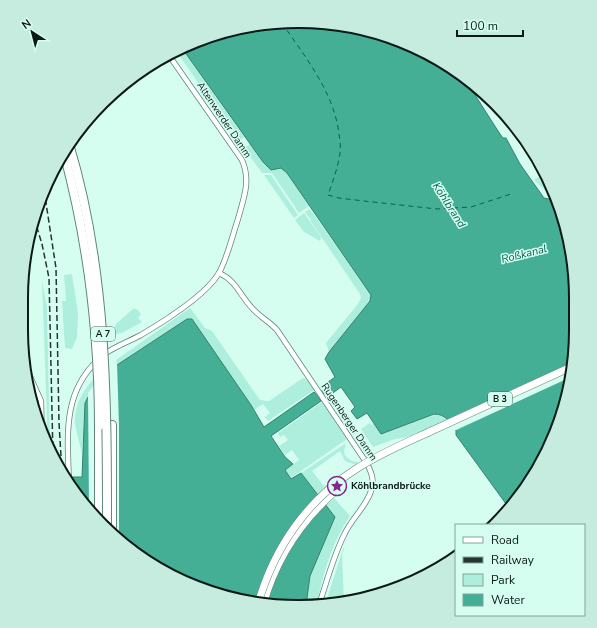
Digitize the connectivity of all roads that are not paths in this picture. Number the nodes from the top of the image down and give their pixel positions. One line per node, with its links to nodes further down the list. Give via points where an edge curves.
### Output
1 (172, 60): 5 (street, Altenwerder Damm, via 242,160 246,171 244,196 226,257)
2 (75, 146): 13 (highway, A 7, via 86,186 105,299 111,379)
3 (71, 152): 12 (highway, A 7, bridge, via 88,218 101,311 107,425)
4 (66, 160): 11 (highway, A 7, bridge, via 81,228 92,301 99,394)
5 (218, 273): 10 (street, Altenwerder Damm, via 207,288 194,299 152,328 109,350 89,370 76,390 70,410); 16 (street, Rugenberger Damm, via 230,279 252,309 277,330 372,474 372,490 344,534)
6 (566, 369): 14 (main road, B 3, bridge, via 388,451 340,480 311,507 287,538 268,573)
7 (565, 375): 15 (main road, B 3, via 386,457 346,482 320,505 297,533 276,568)
8 (34, 387): 9 (street, via 40,401)
9 (41, 412)
10 (69, 472)
11 (99, 512)
12 (107, 521)
13 (112, 526)
14 (260, 597)
15 (265, 598)
16 (321, 599)

